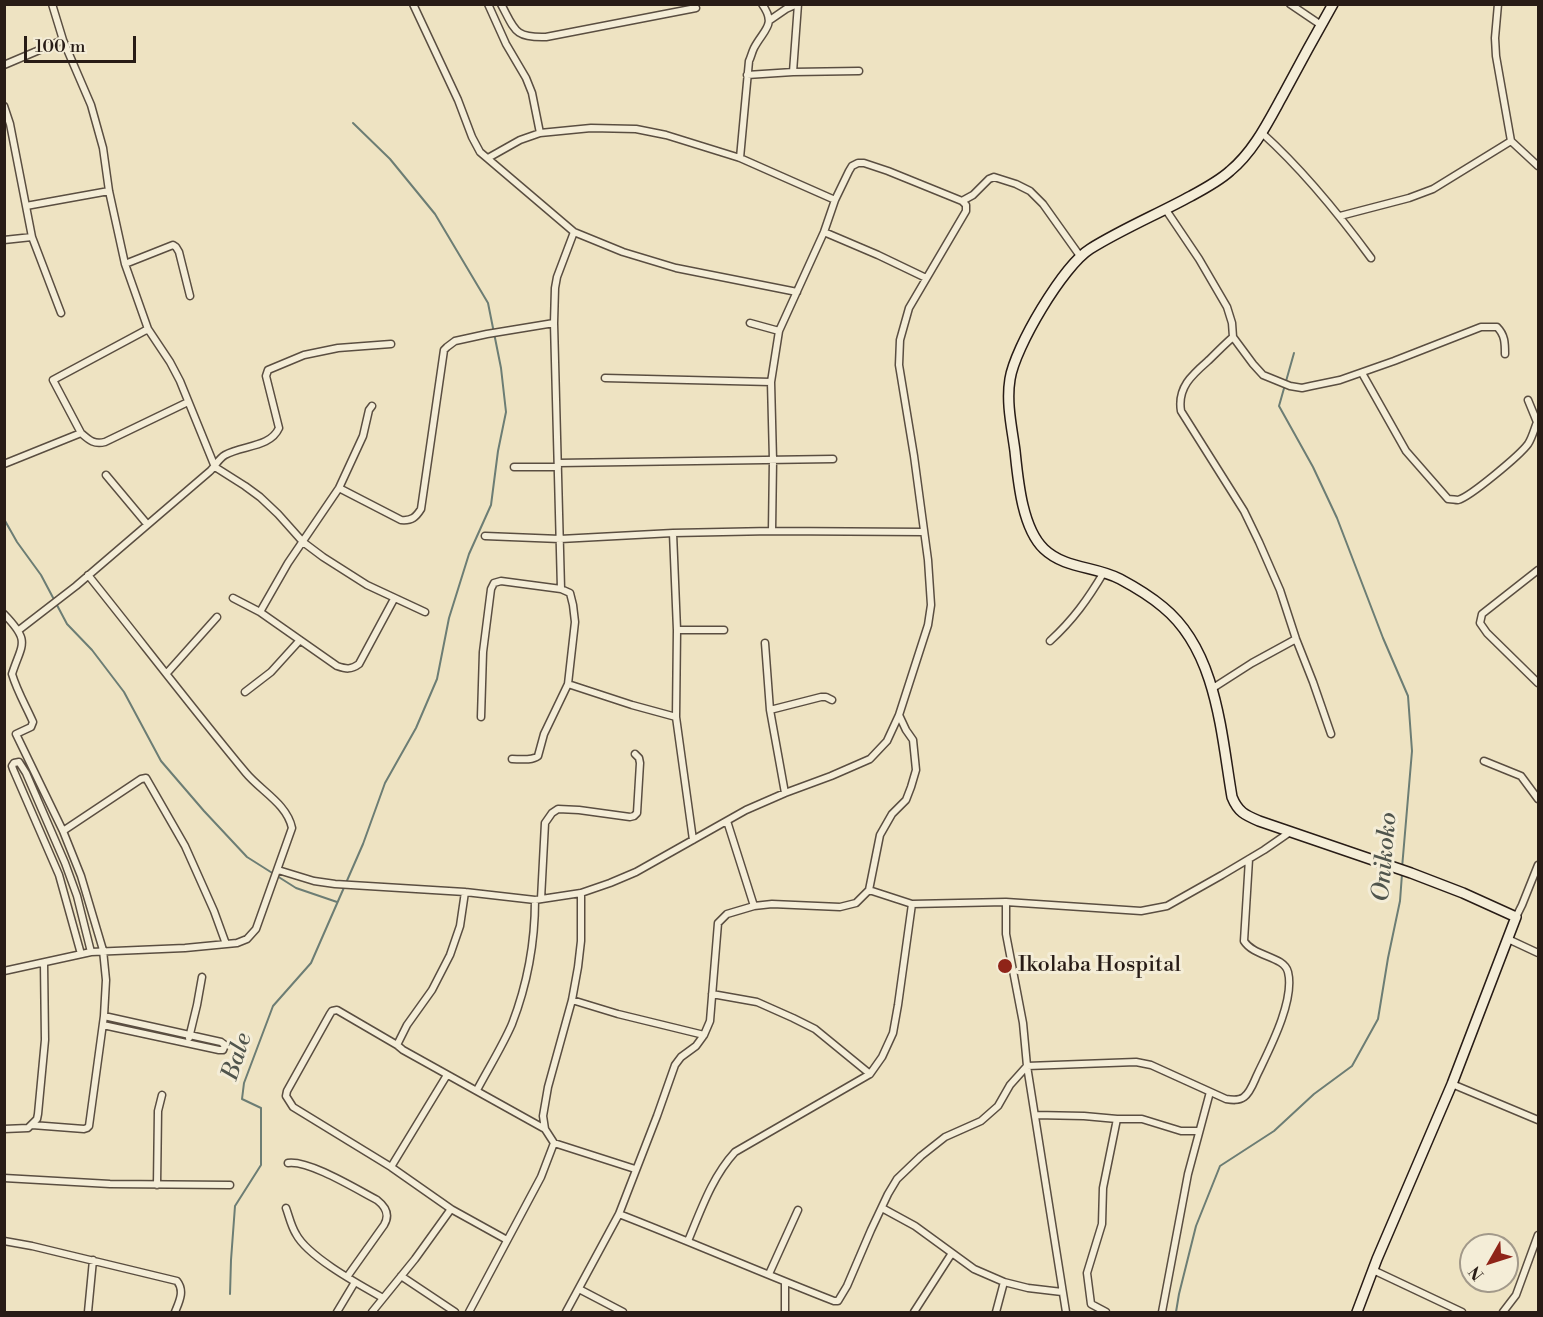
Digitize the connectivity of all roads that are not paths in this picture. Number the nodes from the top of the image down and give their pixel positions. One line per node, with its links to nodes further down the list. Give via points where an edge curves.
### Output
1 (52, 4): 13 (street)
2 (413, 4): 22 (street, via 476,147)
3 (488, 4): 19 (street, via 526,78)
4 (501, 4): 10 (street, via 515,30 532,38)
5 (762, 4): 11 (street)
6 (797, 4): 11 (street); 16 (street)
7 (1290, 4): 12 (street)
8 (1333, 4): 12 (main road)
9 (1498, 4): 21 (street, via 1496,56)
10 (696, 8)
11 (770, 20): 17 (street, via 754,47)
12 (1321, 25): 20 (main road)
13 (63, 40): 14 (street); 25 (street, via 91,105)
14 (4, 64)
15 (859, 71): 16 (street)
16 (794, 72): 17 (street)
17 (747, 75): 23 (street)
18 (4, 106): 28 (street)
19 (540, 133): 22 (street); 23 (street, via 636,129)
20 (1262, 133): 29 (main road, via 1230,172); 30 (street)
21 (1510, 141): 24 (street); 30 (street, via 1433,189)
22 (488, 158): 31 (street)
23 (740, 158): 26 (street)
24 (1539, 166)
25 (109, 191): 28 (street); 37 (street)
26 (835, 200): 27 (street, via 852,166 864,163); 32 (street)
27 (962, 201): 35 (street, via 994,177 1016,184 1043,204); 38 (street, via 966,212)
28 (26, 206): 33 (street)
29 (1166, 210): 35 (main road); 46 (street, via 1227,308)
30 (1340, 216): 36 (street)
31 (574, 232): 39 (street, via 676,268); 42 (street, via 557,277)
32 (824, 232): 38 (street); 39 (street)
33 (32, 237): 34 (street); 41 (street)
34 (4, 240)
35 (1080, 256): 72 (main road, via 1040,312 1017,355 1010,377 1010,403 1021,494 1035,537 1041,547 1061,561)
36 (1371, 258)
37 (125, 264): 40 (street, via 173,245 179,252); 44 (street)
38 (926, 278): 66 (street, via 909,308 899,353)
39 (797, 292): 45 (street)
40 (190, 296)
41 (62, 313)
42 (554, 323): 59 (street); 63 (street, via 455,341 444,350 421,508 416,517 401,520)
43 (750, 323): 45 (street)
44 (148, 329): 53 (street, via 170,362); 55 (street, via 53,380)
45 (779, 331): 51 (street)
46 (1233, 336): 49 (street, via 1263,375 1290,386 1311,387); 84 (street, via 1190,377 1181,394 1181,411 1244,511 1280,590)
47 (391, 344): 60 (street, via 338,348 304,355 268,369 277,433 265,442 226,455)
48 (1505, 354): 49 (street, via 1503,333 1497,327 1481,327)
49 (1362, 373): 52 (street, via 1406,452 1448,499 1458,500 1469,493 1526,447 1537,422)
50 (605, 378): 51 (street)
51 (771, 382): 57 (street)
52 (1528, 400)
53 (188, 402): 55 (street, via 105,442 93,443); 60 (street)
54 (372, 406): 63 (street)
55 (81, 433): 58 (street)
56 (833, 459): 57 (street)
57 (773, 460): 59 (street); 65 (street)
58 (4, 464)
59 (558, 465): 61 (street); 69 (street)
60 (215, 466): 64 (street); 70 (street, via 279,514)
61 (514, 467)
62 (106, 475): 64 (street)
63 (339, 488): 70 (street)
64 (147, 525): 73 (street)
65 (772, 531): 66 (street); 67 (street)
66 (924, 532): 95 (street, via 931,605)
67 (673, 533): 69 (street); 82 (street)
68 (485, 536): 69 (street)
69 (560, 539): 74 (street)
70 (303, 542): 76 (street); 77 (street)
71 (1539, 570): 89 (street, via 1482,614 1480,623)
72 (1104, 572): 86 (street, via 1074,617); 91 (main road, via 1153,598 1180,623)
73 (88, 575): 81 (street); 88 (street)
74 (561, 589): 90 (street, via 570,593 575,622); 96 (street, via 494,583 483,652)
75 (233, 598): 77 (street)
76 (394, 599): 78 (street); 85 (street, via 359,664 352,669 337,666)
77 (260, 612): 85 (street)
78 (425, 612)
79 (4, 614): 81 (street)
80 (217, 617): 88 (street)
81 (19, 630): 105 (street, via 23,644 12,674 33,722 16,734)
82 (677, 630): 83 (street); 97 (street)
83 (724, 630)
84 (1296, 639): 91 (street); 98 (street)
85 (300, 640): 92 (street, via 271,672)
86 (1050, 641)
87 (765, 643): 94 (street)
88 (167, 674): 110 (street, via 248,775 290,818 292,828)
89 (1539, 683)
90 (568, 684): 97 (street); 100 (street, via 536,759)
91 (1213, 688): 106 (main road, via 1236,807 1259,821)
92 (245, 692)
93 (832, 700): 94 (street, via 821,697)
94 (770, 710): 102 (street)
95 (899, 716): 102 (street, via 886,741 870,759); 111 (street, via 913,740 916,770 906,800 880,835)
96 (481, 717)
97 (676, 717): 107 (street)
98 (1331, 734)
99 (635, 753): 114 (street, via 640,763 634,816 558,809 548,818)
100 (512, 759)
101 (1484, 761): 103 (street, via 1521,776)
102 (785, 793): 104 (street)
103 (1539, 799)
104 (727, 821): 107 (street); 117 (street)
105 (63, 831): 120 (street, via 146,778 185,846); 121 (street)
106 (1290, 832): 108 (street); 118 (main road, via 1411,873)
107 (693, 840): 113 (street, via 636,872)
108 (1248, 859): 115 (street, via 1167,906 1141,911); 141 (street, via 1244,941 1254,951 1286,967 1288,995 1269,1051 1244,1097 1226,1099)
109 (1539, 865): 118 (street)
110 (277, 873): 112 (street, via 334,884); 120 (street, via 256,929 247,939)
111 (869, 890): 116 (street); 117 (street, via 856,903 840,907)
112 (465, 892): 114 (street); 135 (street, via 460,926 450,955)
113 (581, 893): 114 (street); 129 (street, via 581,941)
114 (538, 899): 140 (street, via 531,956 519,1002)
115 (1006, 902): 116 (street); 136 (street, via 1006,934)
116 (912, 904): 137 (street, via 893,1033)
117 (754, 906): 128 (street, via 727,914 718,923)
118 (1516, 917): 119 (main road)
119 (1508, 939): 123 (street); 139 (main road)
120 (226, 944): 121 (street)
121 (103, 950): 122 (street); 130 (street)
122 (91, 952): 124 (street); 124 (street, via 65,863 26,773 17,762 12,766 59,875)
123 (1539, 953)
124 (81, 954): 125 (street)
125 (44, 963): 126 (street); 146 (street, via 45,1040 39,1114)
126 (4, 971)
127 (202, 977): 132 (street)
128 (712, 993): 133 (street, via 710,1021); 137 (street, via 756,1002 794,1018 815,1029)
129 (572, 999): 133 (street); 148 (street, via 548,1087)
130 (104, 1016): 131 (street); 132 (street)
131 (103, 1025): 134 (street); 146 (street, via 89,1126 84,1129)
132 (189, 1035): 134 (street); 134 (street, via 225,1045 223,1050)
133 (704, 1035): 153 (street, via 675,1065)
134 (188, 1043)
135 (397, 1045): 138 (street); 152 (street, via 333,1011 286,1096 293,1107)
136 (1027, 1066): 141 (street, via 1136,1062); 143 (street); 158 (street, via 1010,1084 998,1106 981,1121 945,1137 910,1166 897,1179)
137 (870, 1074): 165 (street, via 735,1152 714,1181)
138 (447, 1075): 140 (street); 152 (street)
139 (1452, 1084): 145 (street); 168 (main road)
140 (477, 1090): 148 (street)
141 (1210, 1092): 149 (street)
142 (162, 1095): 155 (street, via 158,1111)
143 (1035, 1115): 144 (street); 176 (street)
144 (1118, 1119): 149 (street, via 1142,1119 1181,1131); 191 (street, via 1103,1188 1102,1224 1087,1273 1091,1304)
145 (1539, 1120)
146 (32, 1125): 147 (street)
147 (4, 1129)
148 (545, 1129): 150 (street)
149 (1199, 1131): 192 (street)
150 (554, 1143): 153 (street); 163 (street, via 541,1177)
151 (288, 1163): 171 (street, via 303,1164 328,1176 377,1200 387,1211 384,1225)
152 (391, 1167): 159 (street)
153 (636, 1169): 161 (street)
154 (4, 1178): 155 (street)
155 (158, 1185): 156 (street)
156 (230, 1185)
157 (286, 1208): 171 (street, via 295,1234 306,1248)
158 (882, 1208): 166 (street); 173 (street, via 838,1301)
159 (451, 1209): 163 (street); 170 (street)
160 (798, 1210): 169 (street)
161 (619, 1214): 165 (street); 175 (street)
162 (1539, 1235): 196 (street, via 1516,1295)
163 (507, 1240): 184 (street)
164 (4, 1241): 167 (street)
165 (688, 1241): 169 (street)
166 (952, 1253): 174 (street, via 974,1269); 188 (street)
167 (93, 1260): 179 (street); 180 (street, via 177,1281 182,1293)
168 (1373, 1270): 178 (street); 193 (main road)
169 (770, 1274): 173 (street)
170 (401, 1276): 177 (street); 183 (street)
171 (346, 1277): 172 (street)
172 (355, 1282): 177 (street); 181 (street)
173 (785, 1282): 187 (street)
174 (1004, 1282): 176 (street); 189 (street)
175 (579, 1289): 185 (street); 186 (street)
176 (1062, 1292): 190 (street)
177 (383, 1298): 182 (street)
178 (1444, 1304): 194 (street); 195 (street)
179 (88, 1312)
180 (175, 1312)
181 (337, 1312)
182 (372, 1312)
183 (455, 1312)
184 (470, 1312)
185 (566, 1312)
186 (623, 1312)
187 (785, 1312)
188 (914, 1312)
189 (996, 1312)
190 (1066, 1312)
191 (1106, 1312)
192 (1162, 1312)
193 (1357, 1312)
194 (1441, 1312)
195 (1462, 1312)
196 (1503, 1312)

